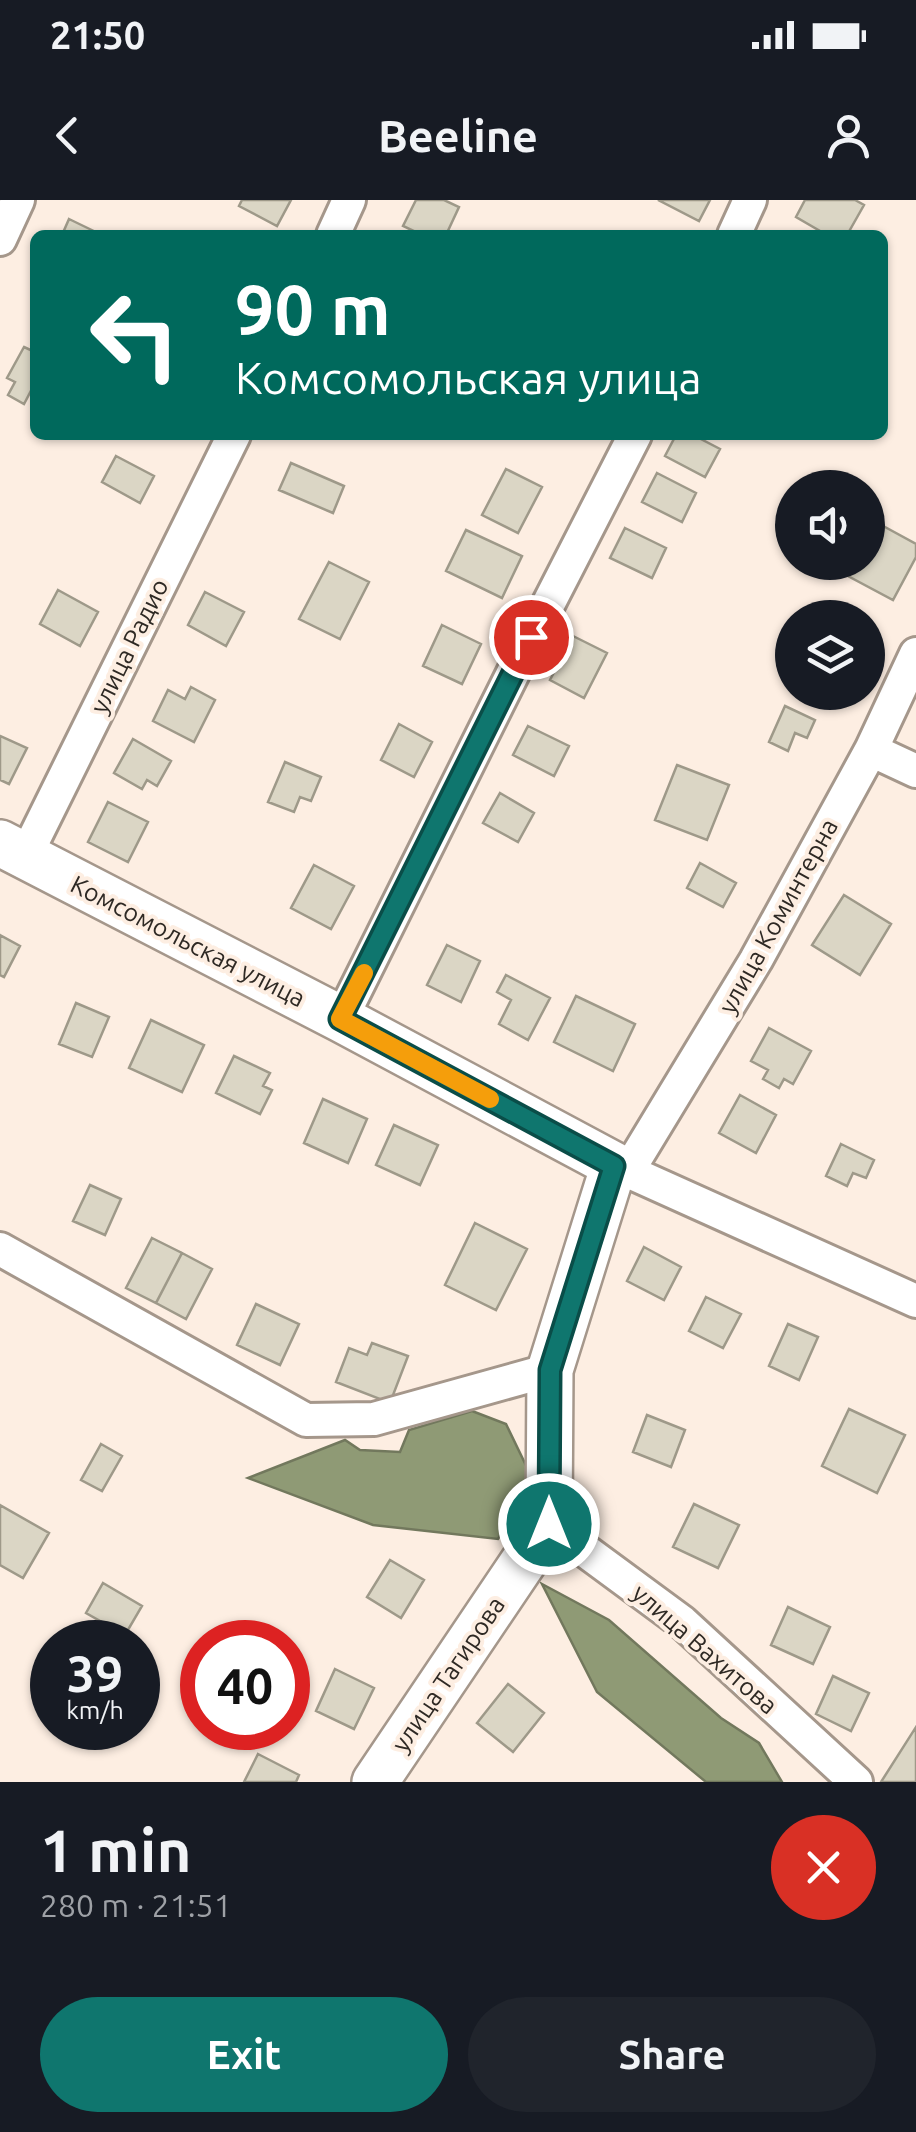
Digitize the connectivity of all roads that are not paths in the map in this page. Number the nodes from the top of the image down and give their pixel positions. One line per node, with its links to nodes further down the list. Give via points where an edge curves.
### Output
1 (18, 200): 6 (street)
2 (349, 200): 4 (street)
3 (750, 200): 5 (street)
4 (335, 230)
5 (736, 230)
6 (0, 239)
7 (231, 440): 12 (street, улица Радио)
8 (632, 440): 13 (street)
9 (916, 654): 10 (street, улица Коминтерна)
10 (870, 750): 11 (street); 14 (street, улица Коминтерна, via 756,960)
11 (916, 771)
12 (12, 850): 13 (street, Комсомольская улица)
13 (340, 1019): 14 (street, Комсомольская улица)
14 (621, 1168): 16 (street, Комсомольская улица); 17 (street)
15 (0, 1249): 17 (street, via 306,1420 374,1419)
16 (916, 1301)
17 (550, 1370): 18 (street)
18 (549, 1524): 19 (street, улица Тагирова); 20 (street, улица Вахитова, via 682,1622)
19 (376, 1782)
20 (856, 1782)

